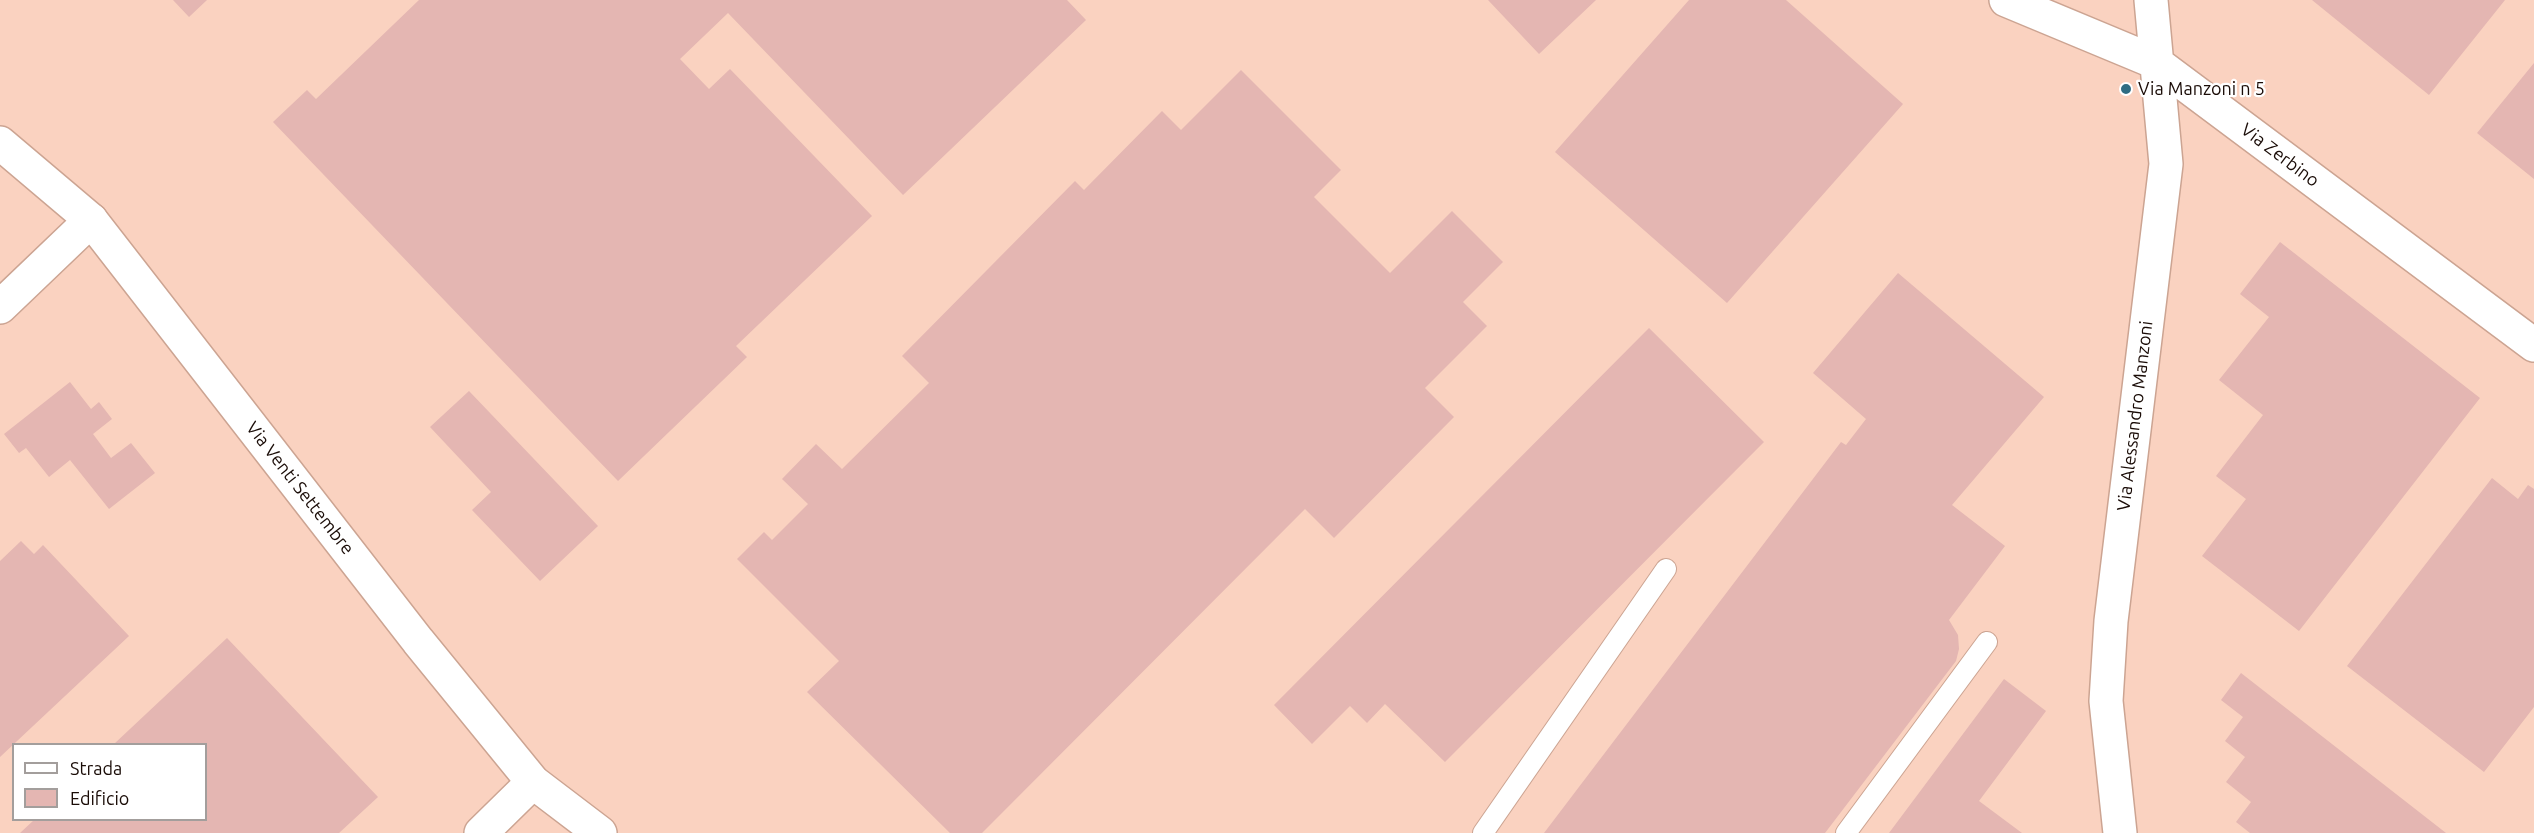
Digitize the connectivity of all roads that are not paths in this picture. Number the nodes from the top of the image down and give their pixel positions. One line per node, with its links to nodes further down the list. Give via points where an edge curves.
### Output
1 (2006, 0): 3 (street, Via Zerbino)
2 (2151, 0): 3 (street, Via Alessandro Manzoni)
3 (2155, 62): 7 (street, Via Zerbino); 15 (street, Via Alessandro Manzoni, via 2166,164 2111,621 2106,700)
4 (0, 143): 5 (street, Via Venti Settembre)
5 (91, 220): 6 (street); 10 (street, Via Venti Settembre)
6 (0, 307)
7 (2534, 345)
8 (1666, 569): 13 (lane)
9 (1987, 642): 14 (lane)
10 (533, 782): 11 (street); 12 (street, Via Venti Settembre)
11 (481, 833)
12 (600, 833)
13 (1483, 833)
14 (1846, 833)
15 (2120, 833)

